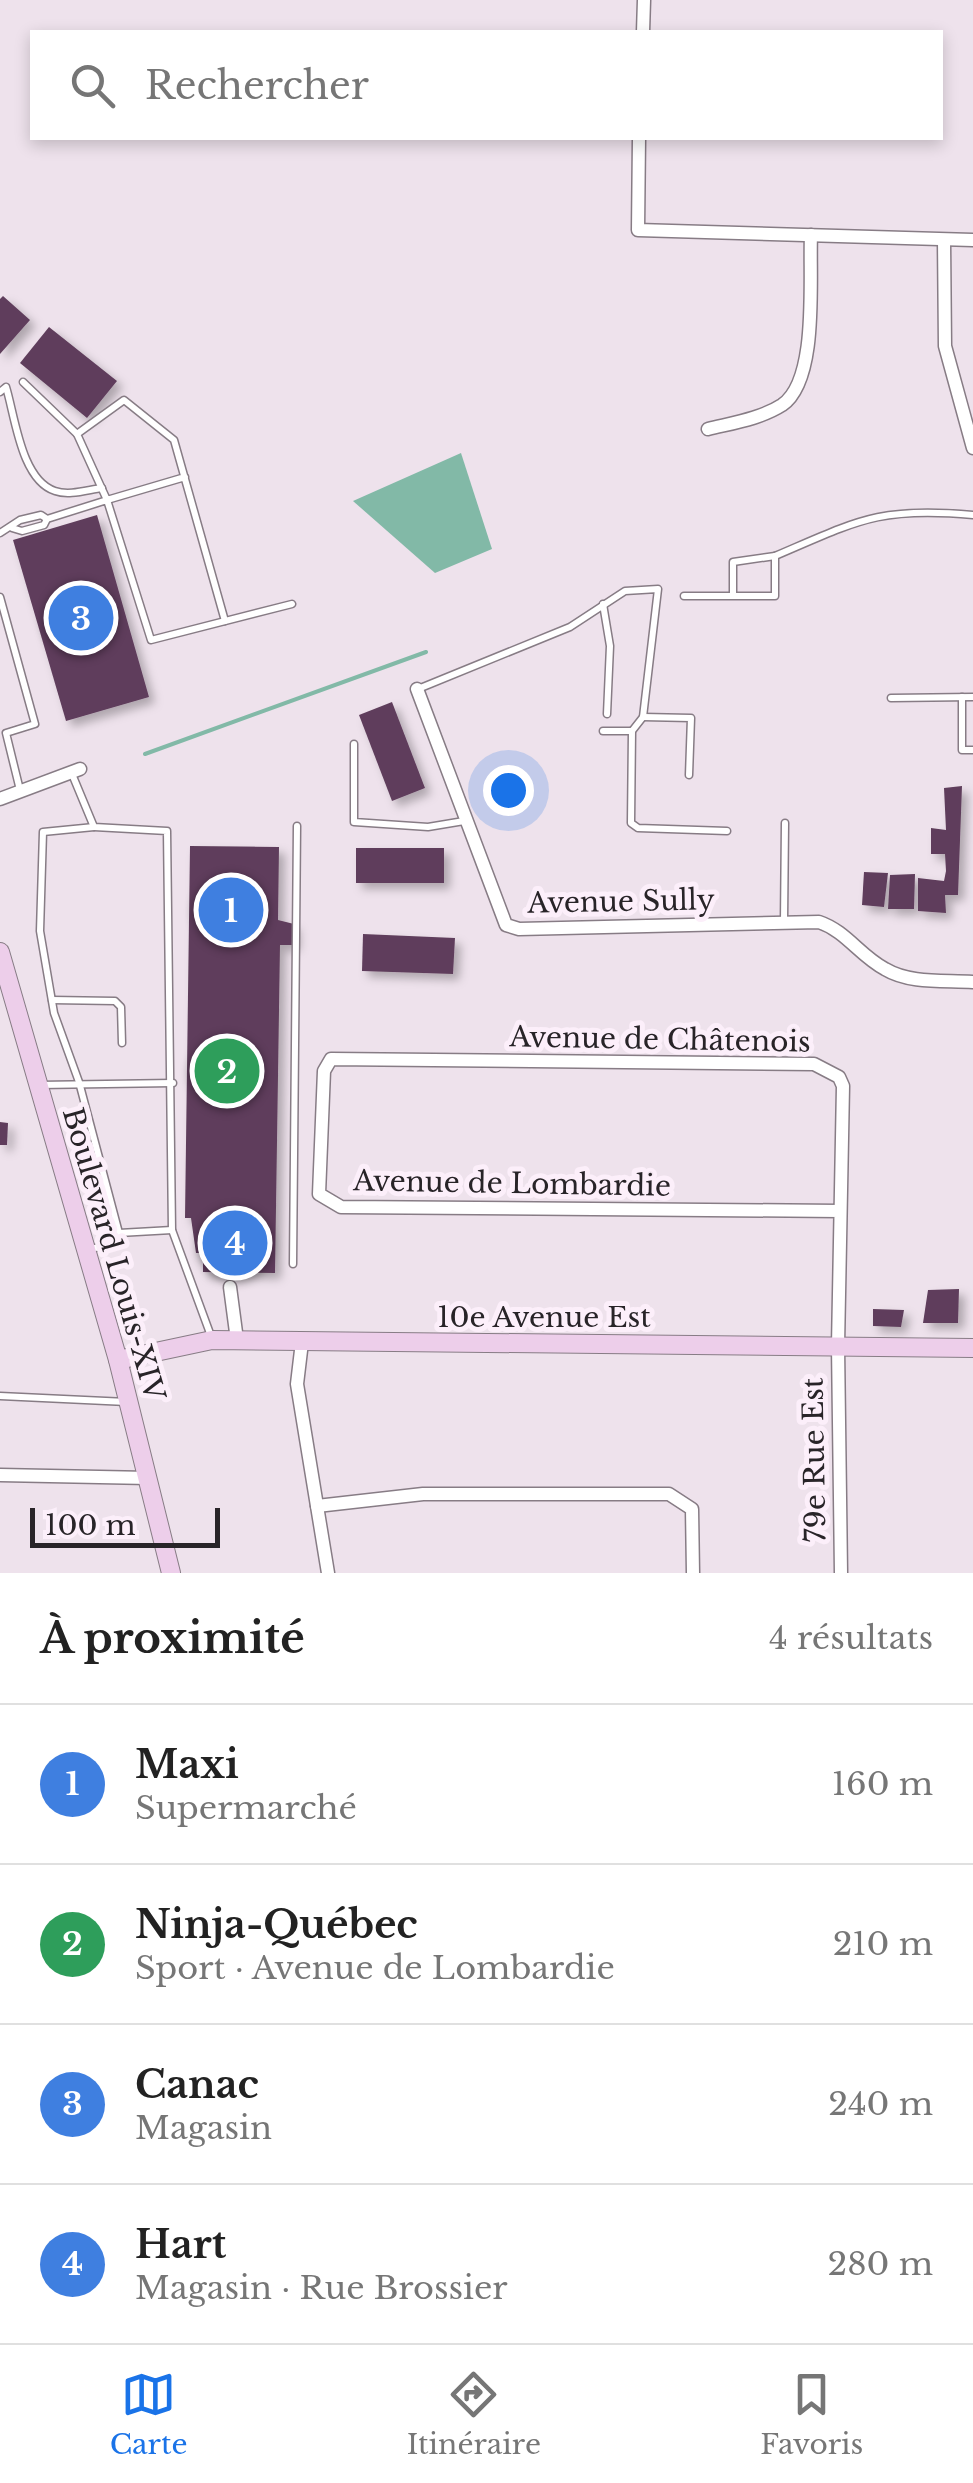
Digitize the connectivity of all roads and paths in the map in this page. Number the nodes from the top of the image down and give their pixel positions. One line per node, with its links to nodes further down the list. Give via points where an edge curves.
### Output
1 (644, 0): 2 (street)
2 (643, 30)
3 (640, 140): 4 (street, via 638,230)
4 (811, 235): 5 (street); 9 (street, via 806,370 795,393 755,417)
5 (944, 240): 6 (street); 11 (street, via 945,346)
6 (973, 240)
7 (23, 382): 10 (lane)
8 (0, 392): 13 (lane, via 6,387 42,484 55,492)
9 (708, 429)
10 (78, 434): 12 (lane, via 124,400 174,440); 13 (lane)
11 (973, 448)
12 (185, 477): 14 (lane); 23 (lane)
13 (102, 488): 14 (lane)
14 (107, 500): 16 (lane, via 20,520); 23 (lane, via 151,640)
15 (973, 514): 17 (lane, via 872,515)
16 (0, 534)
17 (775, 556): 18 (lane, via 733,562); 18 (lane, via 775,596)
18 (733, 595): 19 (lane)
19 (684, 596)
20 (0, 597): 32 (lane, via 35,724)
21 (292, 604): 23 (lane)
22 (603, 604): 24 (lane, via 570,627); 28 (lane, via 610,646); 29 (lane, via 625,591 658,589)
23 (224, 622)
24 (417, 689): 39 (street, Avenue Sully)
25 (962, 697): 26 (lane); 27 (lane); 34 (lane, via 962,750)
26 (973, 697)
27 (892, 698)
28 (607, 714)
29 (643, 718): 31 (lane); 36 (lane, via 690,718)
30 (603, 731): 31 (lane)
31 (632, 731): 43 (lane, via 631,823)
32 (3, 732): 37 (lane)
33 (354, 744): 39 (lane, via 354,822 428,827)
34 (973, 750)
35 (76, 771): 37 (street); 42 (lane)
36 (689, 775)
37 (20, 792): 38 (street)
38 (0, 799)
39 (464, 821): 44 (street, Avenue Sully, via 506,926)
40 (785, 823): 44 (lane)
41 (297, 826): 57 (lane)
42 (94, 827): 47 (lane, via 43,832 40,931); 51 (lane, via 167,831)
43 (727, 831)
44 (784, 922): 46 (street, Avenue Sully, via 832,926 900,976)
45 (0, 952): 52 (street, Boulevard Louis-XIV)
46 (973, 982)
47 (52, 1000): 48 (lane, via 115,1002 122,1007); 50 (lane)
48 (122, 1043)
49 (328, 1063): 53 (street, Avenue de Châtenois, via 825,1066 842,1086); 53 (street, Avenue de Lombardie, via 319,1194 341,1207)
50 (79, 1082): 51 (lane); 52 (lane); 55 (lane)
51 (173, 1082): 54 (lane)
52 (37, 1085): 56 (street, Boulevard Louis-XIV)
53 (840, 1211): 62 (street, Avenue de Châtenois)
54 (172, 1230): 55 (lane); 59 (lane)
55 (119, 1233): 56 (lane, via 117,1246)
56 (85, 1249): 64 (street, Boulevard Louis-XIV)
57 (292, 1264)
58 (230, 1287): 60 (street)
59 (212, 1340): 60 (street, 10e Avenue Est); 64 (street, 10e Avenue Est)
60 (237, 1340): 61 (street, 10e Avenue Est)
61 (302, 1342): 62 (street, 10e Avenue Est); 69 (street, via 297,1384)
62 (838, 1346): 63 (street, 10e Avenue Est); 73 (street, 79e Rue Est)
63 (973, 1348)
64 (118, 1360): 66 (street, Boulevard Louis-XIV)
65 (0, 1396): 66 (lane)
66 (128, 1402): 68 (street, Boulevard Louis-XIV)
67 (0, 1474): 68 (street)
68 (148, 1478): 70 (street, Boulevard Louis-XIV)
69 (318, 1506): 71 (street); 72 (street, via 424,1494 669,1494 692,1509)
70 (172, 1573)
71 (328, 1573)
72 (693, 1573)
73 (841, 1573)

